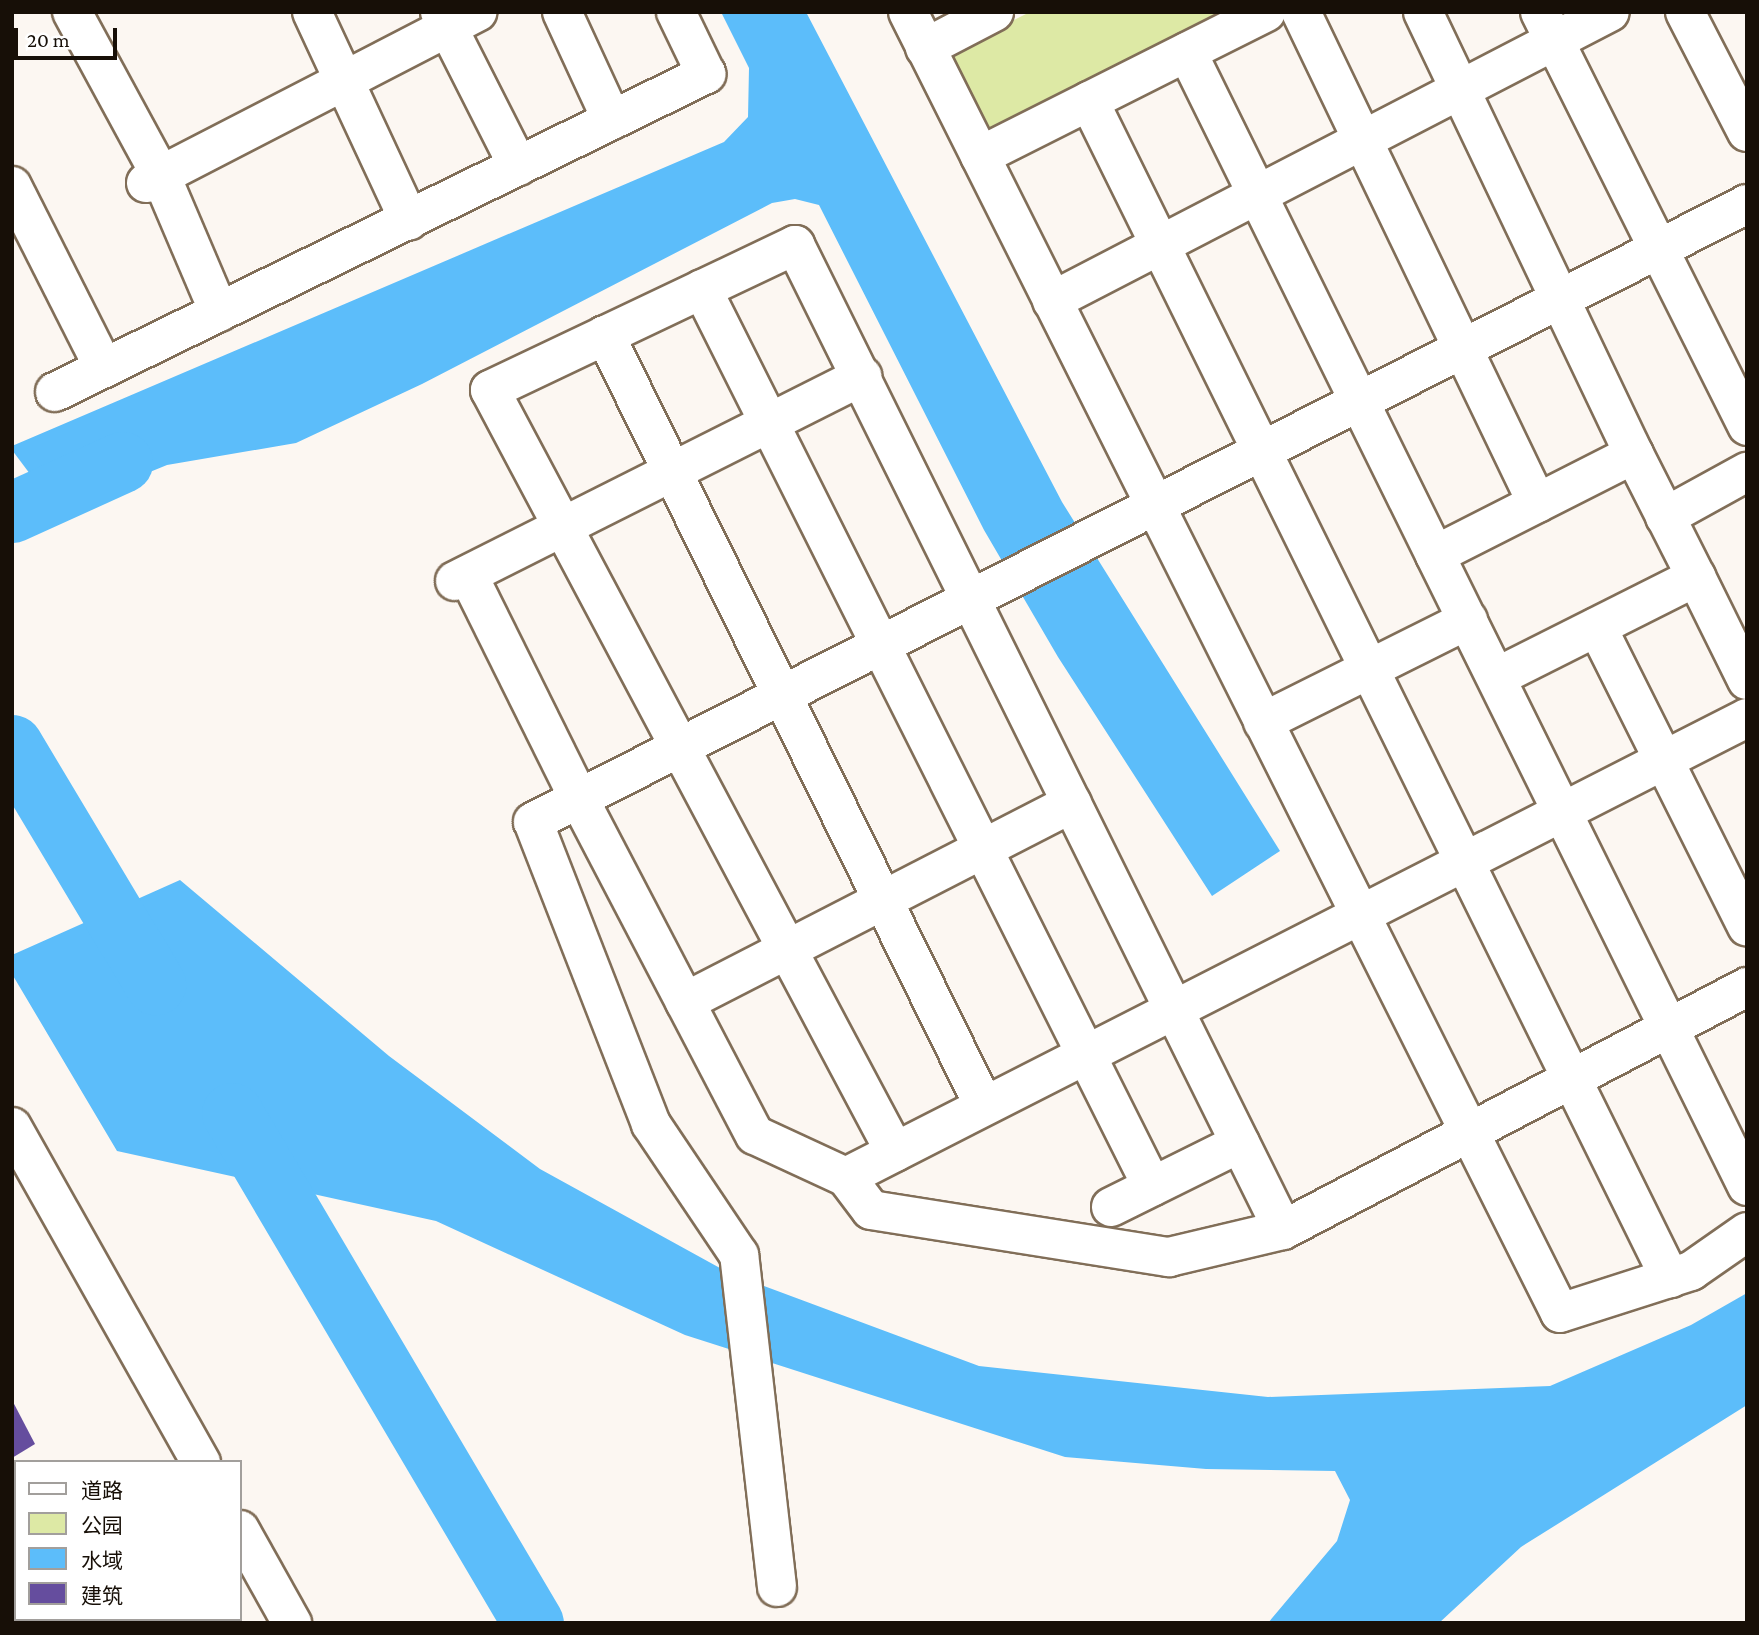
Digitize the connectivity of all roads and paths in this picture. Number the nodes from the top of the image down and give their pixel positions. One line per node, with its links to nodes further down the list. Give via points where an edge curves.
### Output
1 (72, 12): 24 (street)
2 (312, 12): 16 (street)
3 (562, 12): 19 (street)
4 (676, 12): 19 (street, via 706,74)
5 (908, 12): 14 (street)
6 (994, 12): 14 (street)
7 (1266, 12): 15 (street)
8 (1301, 12): 21 (street)
9 (1423, 12): 17 (street)
10 (1610, 12): 13 (street)
11 (1685, 12): 20 (street)
12 (455, 17): 16 (street); 23 (street)
13 (1547, 27): 17 (street); 30 (street)
14 (925, 48): 22 (street)
15 (1187, 52): 18 (street); 26 (street)
16 (344, 81): 24 (street); 28 (street)
17 (1460, 90): 21 (street); 32 (street)
18 (1089, 101): 22 (street); 29 (street)
19 (612, 120): 23 (street)
20 (1747, 132)
21 (1362, 140): 26 (street); 36 (street)
22 (980, 156): 33 (street)
23 (517, 166): 28 (street)
24 (153, 180): 34 (street)
25 (12, 186): 37 (street)
26 (1258, 194): 29 (street); 40 (street)
27 (1747, 204): 30 (street)
28 (408, 220): 34 (street)
29 (1160, 245): 33 (street); 43 (street)
30 (1658, 249): 32 (street); 42 (street)
31 (702, 289): 35 (street); 38 (street, via 795,245); 41 (street)
32 (1560, 299): 36 (street); 44 (street)
33 (1052, 301): 48 (street)
34 (219, 312): 37 (street)
35 (605, 335): 45 (street); 50 (street, via 490,390)
36 (1463, 349): 40 (street); 47 (street)
37 (104, 368): 39 (street)
38 (862, 376): 41 (street); 53 (street)
39 (55, 392)
40 (1359, 401): 43 (street); 51 (street)
41 (769, 423): 45 (street); 56 (street)
42 (1747, 426)
43 (1262, 451): 48 (street); 57 (street)
44 (1634, 454): 47 (street); 49 (street)
45 (673, 472): 50 (street); 60 (street)
46 (1747, 472): 49 (street)
47 (1537, 503): 51 (street)
48 (1139, 513): 53 (street); 62 (street)
49 (1665, 517): 52 (street)
50 (563, 527): 63 (street); 65 (street, via 462,578)
51 (1435, 555): 54 (street)
52 (1696, 577): 55 (street); 59 (street)
53 (972, 599): 56 (street); 66 (street)
54 (1468, 620): 57 (street); 58 (street)
55 (1597, 627): 58 (street); 64 (street)
56 (880, 645): 60 (street); 68 (street)
57 (1369, 669): 62 (street); 69 (street)
58 (1497, 677): 67 (street)
59 (1747, 680)
60 (782, 695): 63 (street); 70 (street)
61 (1747, 718): 64 (street)
62 (1263, 722): 71 (street)
63 (680, 747): 65 (street); 73 (street)
64 (1664, 760): 67 (street); 72 (street)
65 (579, 799): 75 (street); 94 (street, via 533,822 651,1124 739,1255)
66 (1072, 803): 68 (street); 76 (street)
67 (1563, 811): 69 (street); 77 (street)
68 (983, 849): 70 (street); 78 (street)
69 (1464, 862): 71 (street); 79 (street)
70 (883, 900): 73 (street); 80 (street)
71 (1360, 915): 76 (street); 82 (street)
72 (1747, 927)
73 (788, 950): 75 (street); 84 (street)
74 (1747, 988): 77 (street)
75 (685, 1002): 85 (street, via 755,1135)
76 (1174, 1010): 78 (street); 83 (street)
77 (1670, 1028): 79 (street); 87 (street)
78 (1086, 1054): 80 (street); 86 (street)
79 (1572, 1079): 82 (street); 91 (street)
80 (984, 1106): 84 (street)
81 (12, 1127): 92 (street)
82 (1469, 1133): 89 (street); 91 (street, via 1560,1313)
83 (1240, 1143): 86 (street); 89 (street)
84 (895, 1152): 85 (street)
85 (846, 1177): 89 (street, via 871,1210 1169,1257)
86 (1152, 1186): 88 (street)
87 (1747, 1186)
88 (1111, 1207)
89 (1283, 1230)
90 (1747, 1232): 91 (street, via 1691,1271)
91 (1670, 1278)
92 (200, 1460)
93 (242, 1534): 95 (street)
94 (777, 1587)
95 (292, 1623)

